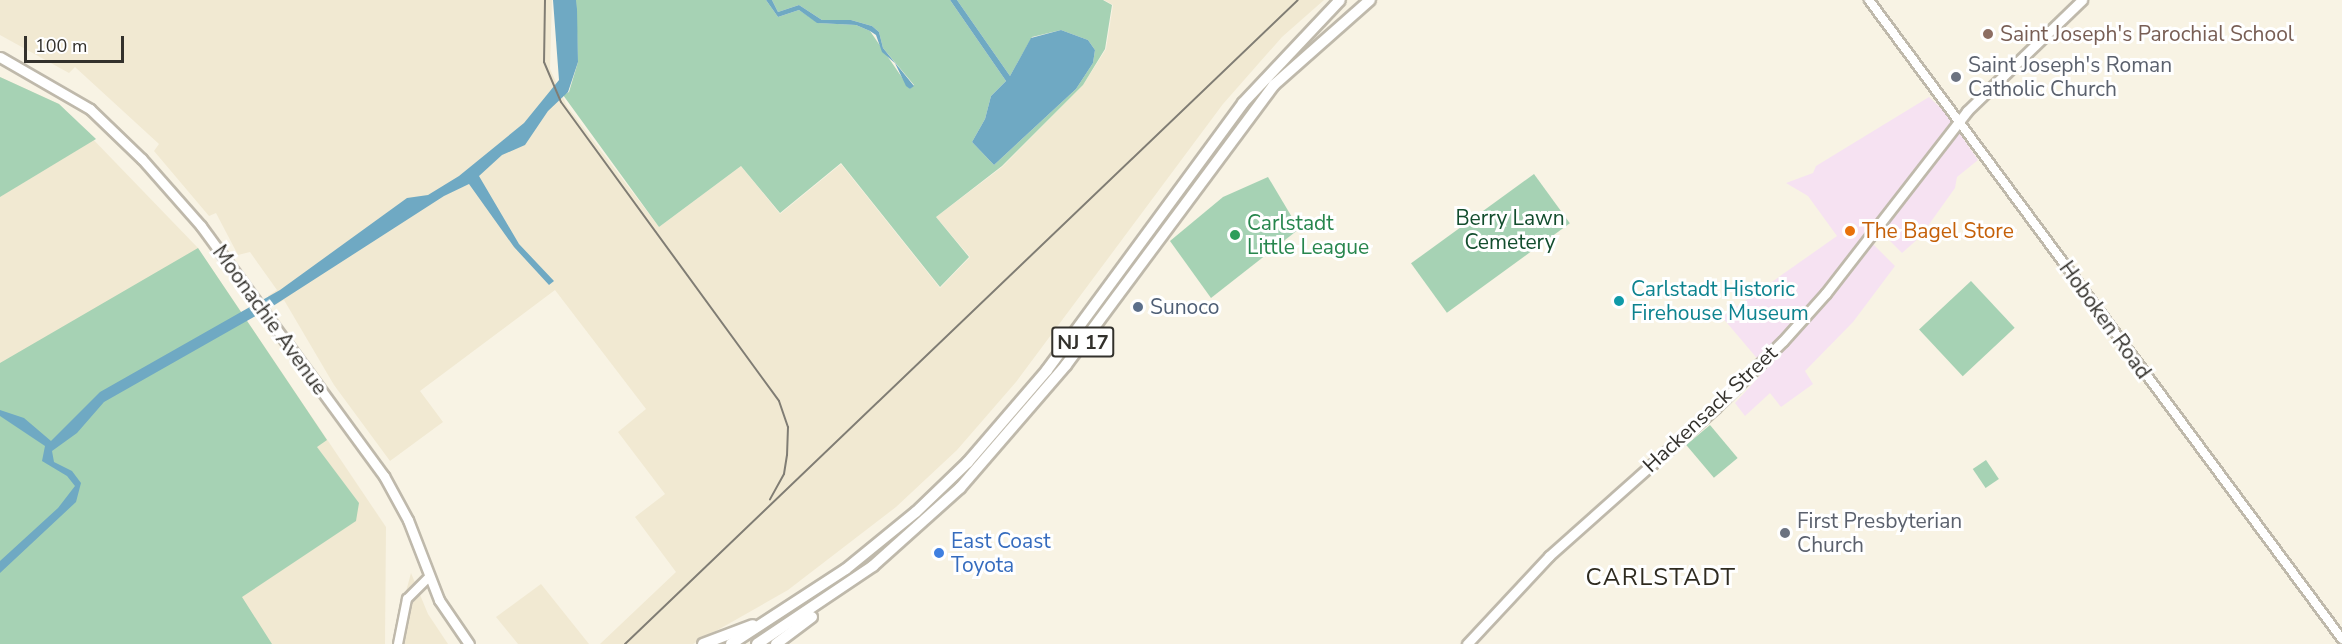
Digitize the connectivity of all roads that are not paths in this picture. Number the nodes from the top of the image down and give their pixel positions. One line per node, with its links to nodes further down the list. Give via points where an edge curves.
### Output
1 (1340, 0): 6 (highway)
2 (1350, 0): 6 (highway, NJ 17)
3 (1370, 0): 9 (highway, NJ 17, via 1274,85 1035,404 960,488)
4 (1869, 0): 8 (street, Hoboken Road)
5 (2082, 0): 8 (main road, Hackensack Street)
6 (1302, 39): 11 (highway, NJ 17, via 1243,103 1047,370 969,462 889,535)
7 (0, 57): 10 (main road, Moonachie Avenue, via 66,91 117,133 201,226 388,484 408,520)
8 (1959, 122): 12 (street, Hoboken Road); 19 (main road, Hackensack Street, via 1832,285 1783,340 1550,556)
9 (873, 566): 17 (highway, NJ 17); 18 (highway)
10 (429, 577): 13 (street, via 407,599); 14 (main road, Moonachie Avenue, via 445,612)
11 (784, 613): 15 (highway); 16 (highway, NJ 17)
12 (2342, 639)
13 (398, 644)
14 (469, 644)
15 (703, 644)
16 (731, 644)
17 (757, 644)
18 (776, 644)
19 (1467, 644)

